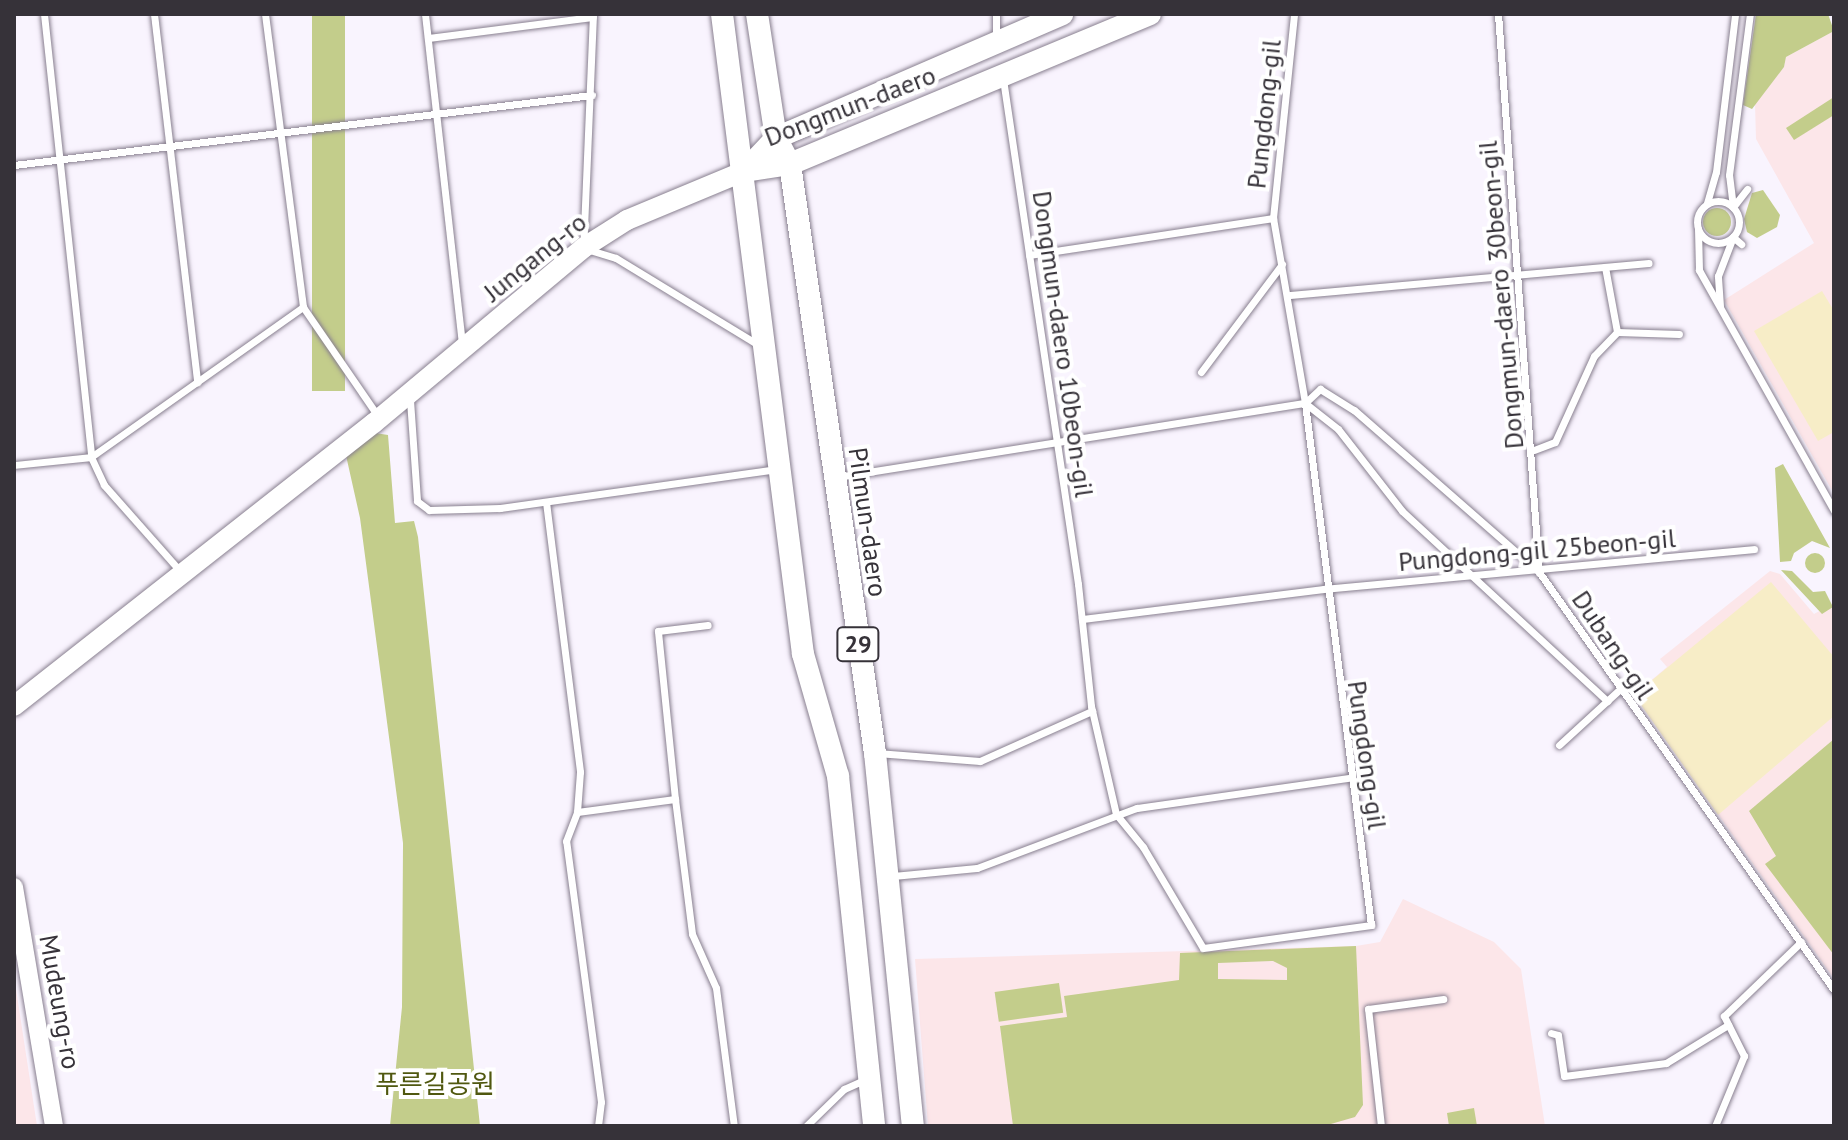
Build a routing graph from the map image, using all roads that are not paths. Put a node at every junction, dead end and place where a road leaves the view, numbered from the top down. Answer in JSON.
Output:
{"nodes":[{"id":1,"x":44,"y":14,"type":"edge"},
{"id":2,"x":154,"y":14,"type":"edge"},
{"id":3,"x":265,"y":14,"type":"edge"},
{"id":4,"x":425,"y":14,"type":"edge"},
{"id":5,"x":722,"y":14,"type":"edge"},
{"id":6,"x":757,"y":14,"type":"edge"},
{"id":7,"x":996,"y":14,"type":"edge"},
{"id":8,"x":1062,"y":14,"type":"edge"},
{"id":9,"x":1150,"y":14,"type":"edge"},
{"id":10,"x":1294,"y":14,"type":"edge"},
{"id":11,"x":1498,"y":14,"type":"edge"},
{"id":12,"x":1735,"y":14,"type":"edge"},
{"id":13,"x":1750,"y":14,"type":"edge"},
{"id":14,"x":593,"y":16,"type":"edge"},
{"id":15,"x":428,"y":38,"type":"junction"},
{"id":16,"x":997,"y":41,"type":"junction"},
{"id":17,"x":1002,"y":76,"type":"junction"},
{"id":18,"x":592,"y":95,"type":"junction"},
{"id":19,"x":436,"y":114,"type":"junction"},
{"id":20,"x":278,"y":133,"type":"junction"},
{"id":21,"x":776,"y":138,"type":"junction"},
{"id":22,"x":170,"y":146,"type":"junction"},
{"id":23,"x":60,"y":159,"type":"junction"},
{"id":24,"x":790,"y":164,"type":"junction"},
{"id":25,"x":14,"y":165,"type":"edge"},
{"id":26,"x":745,"y":171,"type":"junction"},
{"id":27,"x":1747,"y":189,"type":"dead end"},
{"id":28,"x":1707,"y":203,"type":"junction"},
{"id":29,"x":1733,"y":207,"type":"junction"},
{"id":30,"x":1273,"y":218,"type":"junction"},
{"id":31,"x":1698,"y":229,"type":"junction"},
{"id":32,"x":1733,"y":237,"type":"junction"},
{"id":33,"x":1741,"y":244,"type":"dead end"},
{"id":34,"x":583,"y":248,"type":"junction"},
{"id":35,"x":1029,"y":255,"type":"junction"},
{"id":36,"x":1649,"y":263,"type":"dead end"},
{"id":37,"x":1282,"y":264,"type":"junction"},
{"id":38,"x":1605,"y":267,"type":"junction"},
{"id":39,"x":1520,"y":274,"type":"junction"},
{"id":40,"x":1290,"y":295,"type":"junction"},
{"id":41,"x":303,"y":307,"type":"junction"},
{"id":42,"x":1721,"y":312,"type":"junction"},
{"id":43,"x":1617,"y":332,"type":"junction"},
{"id":44,"x":1679,"y":334,"type":"dead end"},
{"id":45,"x":462,"y":350,"type":"junction"},
{"id":46,"x":768,"y":357,"type":"junction"},
{"id":47,"x":1201,"y":372,"type":"dead end"},
{"id":48,"x":197,"y":382,"type":"junction"},
{"id":49,"x":409,"y":394,"type":"junction"},
{"id":50,"x":1305,"y":403,"type":"junction"},
{"id":51,"x":380,"y":418,"type":"junction"},
{"id":52,"x":1057,"y":441,"type":"junction"},
{"id":53,"x":1534,"y":450,"type":"junction"},
{"id":54,"x":91,"y":457,"type":"junction"},
{"id":55,"x":14,"y":465,"type":"edge"},
{"id":56,"x":782,"y":468,"type":"junction"},
{"id":57,"x":833,"y":477,"type":"junction"},
{"id":58,"x":546,"y":502,"type":"junction"},
{"id":59,"x":1834,"y":511,"type":"edge"},
{"id":60,"x":1754,"y":549,"type":"dead end"},
{"id":61,"x":1539,"y":572,"type":"junction"},
{"id":62,"x":182,"y":574,"type":"junction"},
{"id":63,"x":1472,"y":577,"type":"junction"},
{"id":64,"x":1324,"y":589,"type":"junction"},
{"id":65,"x":1082,"y":619,"type":"junction"},
{"id":66,"x":708,"y":625,"type":"dead end"},
{"id":67,"x":1618,"y":691,"type":"junction"},
{"id":68,"x":1607,"y":701,"type":"junction"},
{"id":69,"x":14,"y":706,"type":"edge"},
{"id":70,"x":1092,"y":711,"type":"junction"},
{"id":71,"x":1559,"y":745,"type":"dead end"},
{"id":72,"x":875,"y":753,"type":"junction"},
{"id":73,"x":1349,"y":778,"type":"junction"},
{"id":74,"x":675,"y":799,"type":"junction"},
{"id":75,"x":577,"y":812,"type":"junction"},
{"id":76,"x":1116,"y":814,"type":"junction"},
{"id":77,"x":889,"y":877,"type":"junction"},
{"id":78,"x":14,"y":887,"type":"edge"},
{"id":79,"x":1371,"y":925,"type":"joint"},
{"id":80,"x":1801,"y":942,"type":"junction"},
{"id":81,"x":1834,"y":990,"type":"edge"},
{"id":82,"x":1443,"y":999,"type":"dead end"},
{"id":83,"x":1728,"y":1025,"type":"junction"},
{"id":84,"x":1551,"y":1033,"type":"dead end"},
{"id":85,"x":870,"y":1078,"type":"junction"},
{"id":86,"x":54,"y":1126,"type":"edge"},
{"id":87,"x":598,"y":1126,"type":"edge"},
{"id":88,"x":734,"y":1126,"type":"edge"},
{"id":89,"x":806,"y":1126,"type":"edge"},
{"id":90,"x":874,"y":1126,"type":"edge"},
{"id":91,"x":913,"y":1126,"type":"edge"},
{"id":92,"x":1381,"y":1126,"type":"edge"},
{"id":93,"x":1715,"y":1126,"type":"edge"}],
"edges":[{"from":1,"to":23,"type":"lane"},
{"from":2,"to":22,"type":"lane"},
{"from":3,"to":20,"type":"lane"},
{"from":4,"to":15,"type":"lane"},
{"from":5,"to":26,"type":"main road"},
{"from":6,"to":21,"type":"main road"},
{"from":7,"to":16,"type":"lane"},
{"from":8,"to":16,"type":"main road","name":"Dongmun-daero"},
{"from":9,"to":17,"type":"main road","name":"Dongmun-daero"},
{"from":10,"to":30,"type":"lane","name":"Pungdong-gil"},
{"from":11,"to":39,"type":"lane","name":"Dongmun-daero 30beon-gil"},
{"from":12,"to":28,"type":"lane"},
{"from":13,"to":29,"type":"lane"},
{"from":14,"to":15,"type":"lane"},
{"from":14,"to":18,"type":"lane"},
{"from":15,"to":19,"type":"lane"},
{"from":16,"to":21,"type":"main road","name":"Dongmun-daero"},
{"from":17,"to":24,"type":"main road","name":"Dongmun-daero"},
{"from":17,"to":35,"type":"lane","name":"Dongmun-daero 10beon-gil"},
{"from":18,"to":19,"type":"lane"},
{"from":18,"to":34,"type":"lane"},
{"from":19,"to":20,"type":"lane"},
{"from":19,"to":45,"type":"lane"},
{"from":20,"to":22,"type":"lane"},
{"from":20,"to":41,"type":"lane"},
{"from":21,"to":24,"type":"main road"},
{"from":21,"to":26,"type":"main road","name":"Dongmun-daero"},
{"from":22,"to":23,"type":"lane"},
{"from":22,"to":48,"type":"lane"},
{"from":23,"to":25,"type":"lane"},
{"from":23,"to":54,"type":"lane"},
{"from":24,"to":26,"type":"main road","name":"Dongmun-daero"},
{"from":24,"to":57,"type":"main road","name":"Pilmun-daero","number":"29"},
{"from":26,"to":34,"type":"main road","name":"Jungang-ro"},
{"from":26,"to":46,"type":"main road","number":"29"},
{"from":27,"to":29,"type":"lane"},
{"from":28,"to":29,"type":"lane"},
{"from":28,"to":31,"type":"lane"},
{"from":29,"to":32,"type":"lane"},
{"from":30,"to":35,"type":"lane"},
{"from":30,"to":37,"type":"lane","name":"Pungdong-gil"},
{"from":31,"to":32,"type":"lane"},
{"from":31,"to":42,"type":"lane"},
{"from":32,"to":33,"type":"lane"},
{"from":32,"to":42,"type":"lane"},
{"from":34,"to":45,"type":"main road","name":"Jungang-ro"},
{"from":34,"to":46,"type":"lane"},
{"from":35,"to":52,"type":"lane","name":"Dongmun-daero 10beon-gil"},
{"from":36,"to":38,"type":"lane"},
{"from":37,"to":40,"type":"lane","name":"Pungdong-gil"},
{"from":37,"to":47,"type":"lane"},
{"from":38,"to":39,"type":"lane"},
{"from":38,"to":43,"type":"lane"},
{"from":39,"to":40,"type":"lane"},
{"from":39,"to":53,"type":"lane","name":"Dongmun-daero 30beon-gil"},
{"from":40,"to":50,"type":"lane","name":"Pungdong-gil"},
{"from":41,"to":48,"type":"lane"},
{"from":41,"to":51,"type":"lane"},
{"from":42,"to":59,"type":"lane"},
{"from":43,"to":44,"type":"lane"},
{"from":43,"to":53,"type":"lane"},
{"from":45,"to":49,"type":"main road","name":"Jungang-ro"},
{"from":46,"to":56,"type":"main road","number":"29"},
{"from":48,"to":54,"type":"lane"},
{"from":49,"to":51,"type":"main road","name":"Jungang-ro"},
{"from":49,"to":58,"type":"lane"},
{"from":50,"to":52,"type":"lane"},
{"from":50,"to":61,"type":"lane","name":"Dubang-gil"},
{"from":50,"to":63,"type":"lane"},
{"from":50,"to":64,"type":"lane","name":"Pungdong-gil"},
{"from":51,"to":62,"type":"main road","name":"Jungang-ro"},
{"from":52,"to":57,"type":"lane"},
{"from":52,"to":65,"type":"lane","name":"Dongmun-daero 10beon-gil"},
{"from":53,"to":61,"type":"lane","name":"Dongmun-daero 30beon-gil"},
{"from":54,"to":55,"type":"lane"},
{"from":54,"to":62,"type":"lane"},
{"from":56,"to":58,"type":"lane"},
{"from":56,"to":85,"type":"main road","number":"29"},
{"from":57,"to":72,"type":"main road","name":"Pilmun-daero","number":"29"},
{"from":58,"to":75,"type":"lane"},
{"from":60,"to":61,"type":"lane","name":"Pungdong-gil 25beon-gil"},
{"from":61,"to":63,"type":"lane","name":"Pungdong-gil 25beon-gil"},
{"from":61,"to":67,"type":"lane","name":"Dubang-gil"},
{"from":62,"to":69,"type":"main road","name":"Jungang-ro"},
{"from":63,"to":64,"type":"lane","name":"Pungdong-gil 25beon-gil"},
{"from":63,"to":68,"type":"lane"},
{"from":64,"to":65,"type":"lane"},
{"from":64,"to":73,"type":"lane","name":"Pungdong-gil"},
{"from":65,"to":70,"type":"lane","name":"Dongmun-daero 10beon-gil"},
{"from":66,"to":74,"type":"lane"},
{"from":67,"to":68,"type":"lane"},
{"from":67,"to":80,"type":"lane","name":"Dubang-gil"},
{"from":68,"to":71,"type":"lane"},
{"from":70,"to":72,"type":"lane"},
{"from":70,"to":76,"type":"lane","name":"Dongmun-daero 10beon-gil"},
{"from":72,"to":77,"type":"main road","name":"Pilmun-daero","number":"29"},
{"from":73,"to":76,"type":"lane"},
{"from":73,"to":79,"type":"lane","name":"Pungdong-gil"},
{"from":74,"to":75,"type":"lane"},
{"from":74,"to":88,"type":"lane"},
{"from":75,"to":87,"type":"lane"},
{"from":76,"to":77,"type":"lane"},
{"from":76,"to":79,"type":"lane","name":"Dongmun-daero 10beon-gil"},
{"from":77,"to":91,"type":"main road","name":"Pilmun-daero","number":"29"},
{"from":78,"to":86,"type":"street","name":"Mudeung-ro"},
{"from":80,"to":81,"type":"lane","name":"Dubang-gil"},
{"from":80,"to":83,"type":"lane"},
{"from":82,"to":92,"type":"lane"},
{"from":83,"to":84,"type":"lane"},
{"from":83,"to":93,"type":"lane"},
{"from":85,"to":89,"type":"lane"},
{"from":85,"to":90,"type":"main road","number":"29"}]}
